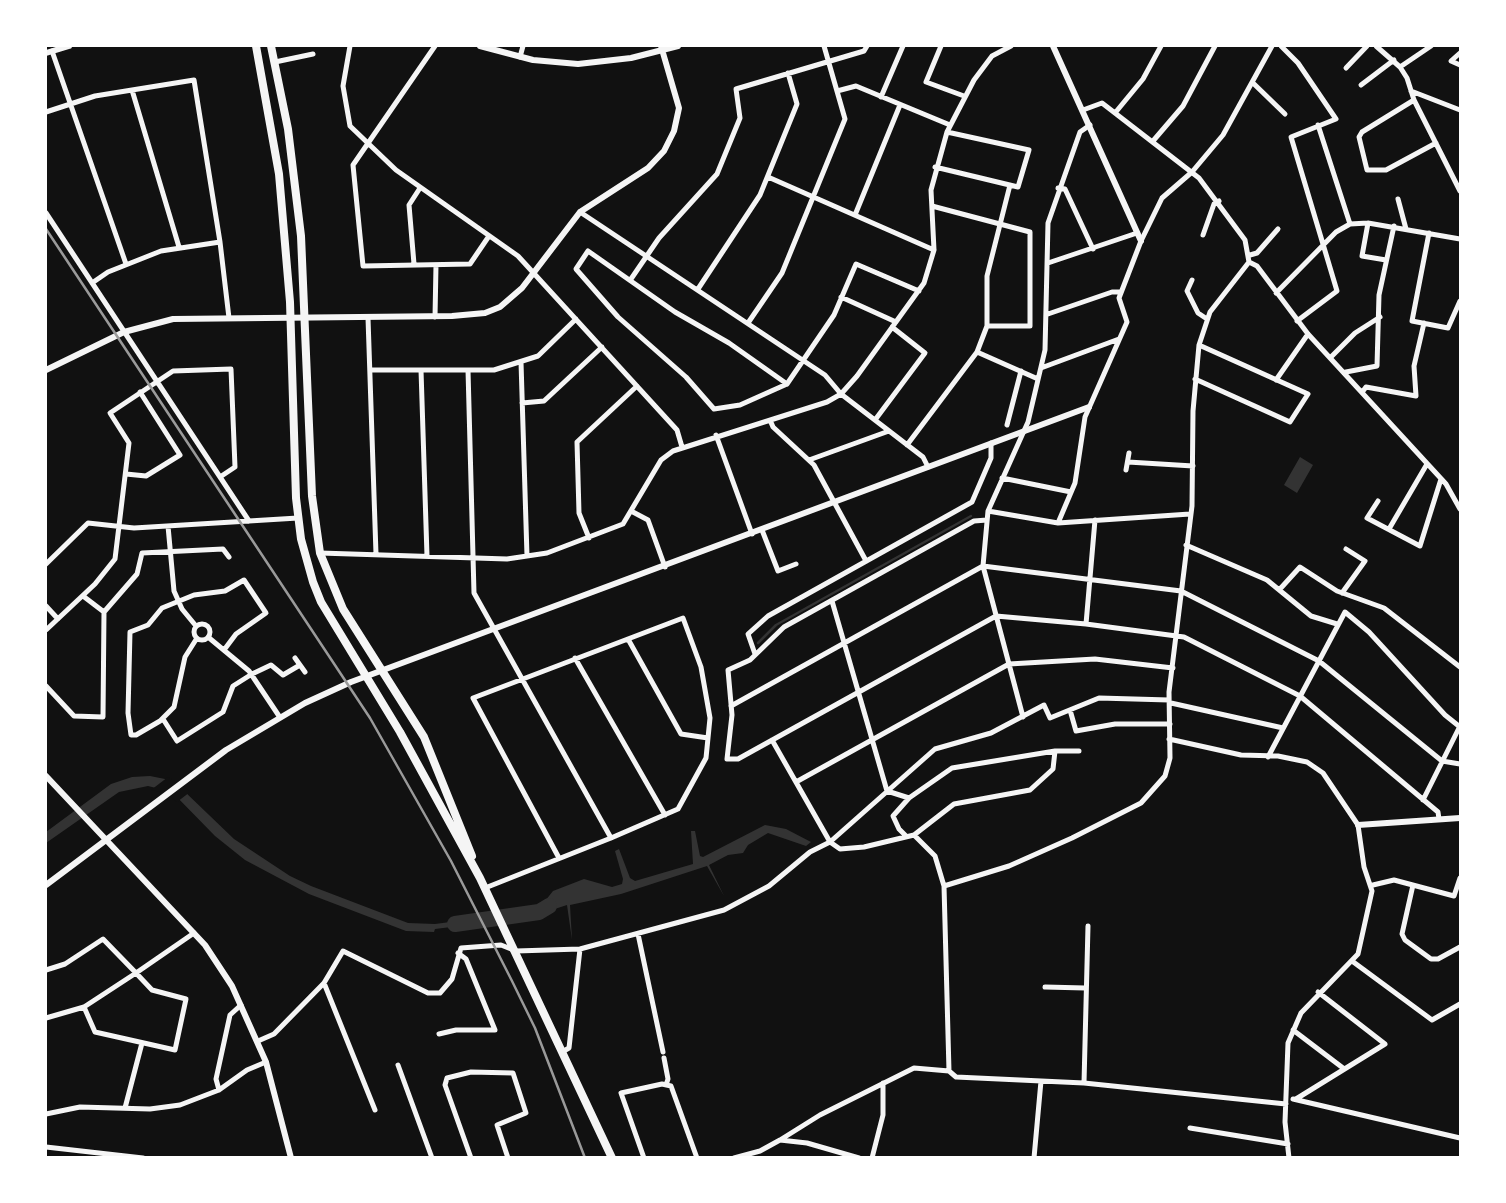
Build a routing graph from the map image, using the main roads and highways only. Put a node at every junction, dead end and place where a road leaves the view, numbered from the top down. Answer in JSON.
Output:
{"nodes":[{"id":1,"x":256,"y":46,"type":"edge"},
{"id":2,"x":271,"y":46,"type":"edge"},
{"id":3,"x":480,"y":878,"type":"junction"},
{"id":4,"x":612,"y":1157,"type":"edge"}],
"edges":[{"from":1,"to":3,"type":"main road"},
{"from":2,"to":3,"type":"main road"},
{"from":3,"to":4,"type":"main road"}]}
